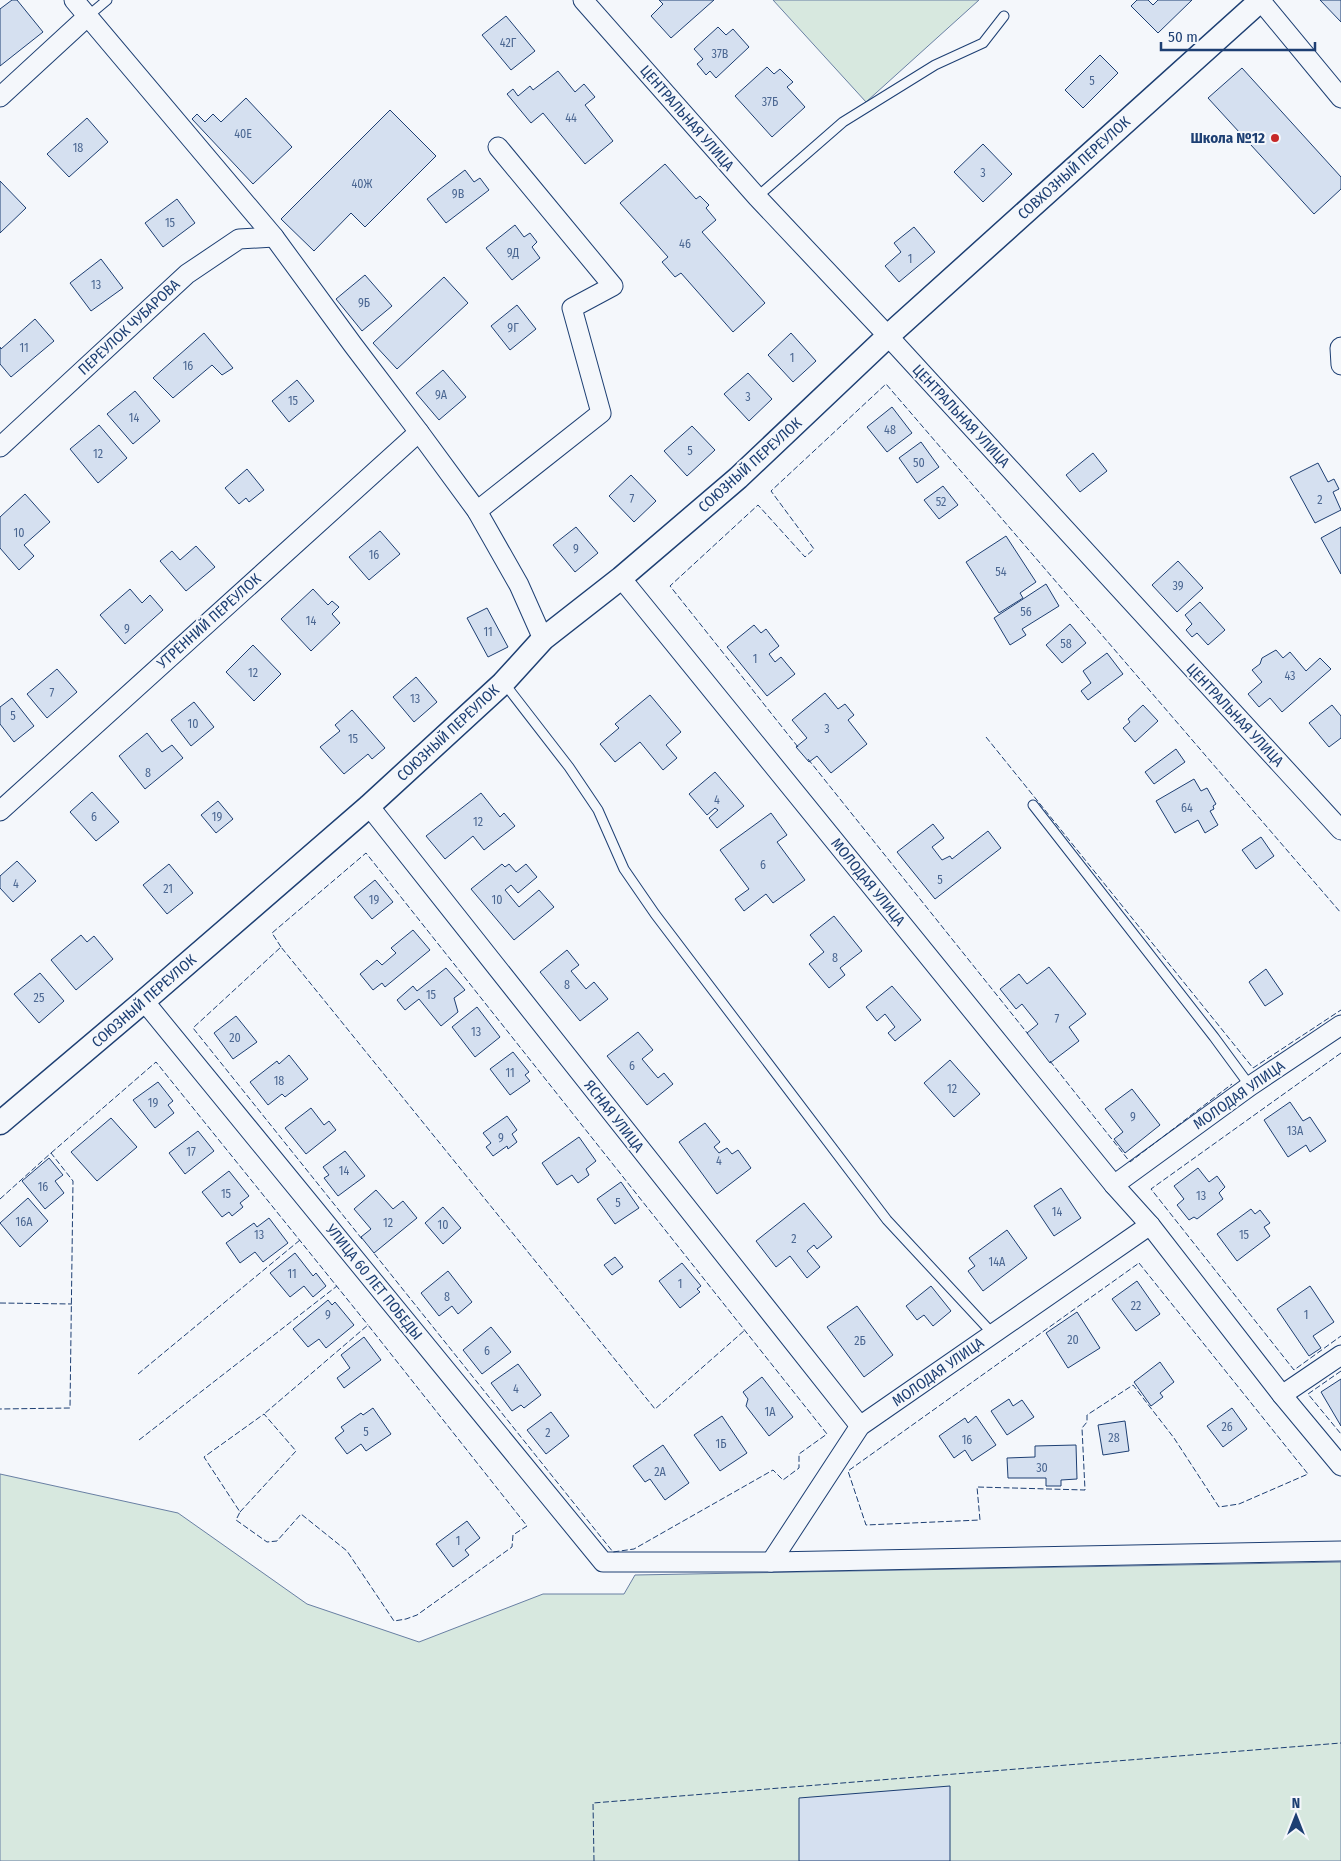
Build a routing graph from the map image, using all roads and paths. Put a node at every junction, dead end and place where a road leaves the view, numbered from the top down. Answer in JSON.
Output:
{"nodes":[{"id":1,"x":74,"y":0,"type":"edge"},
{"id":2,"x":107,"y":0,"type":"edge"},
{"id":3,"x":583,"y":0,"type":"edge"},
{"id":4,"x":1261,"y":0,"type":"edge"},
{"id":5,"x":88,"y":16,"type":"junction"},
{"id":6,"x":1004,"y":16,"type":"dead end"},
{"id":7,"x":0,"y":97,"type":"edge"},
{"id":8,"x":1341,"y":98,"type":"edge"},
{"id":9,"x":498,"y":147,"type":"dead end"},
{"id":10,"x":757,"y":197,"type":"junction"},
{"id":11,"x":274,"y":237,"type":"junction"},
{"id":12,"x":888,"y":336,"type":"junction"},
{"id":13,"x":419,"y":432,"type":"junction"},
{"id":14,"x":0,"y":447,"type":"edge"},
{"id":15,"x":477,"y":511,"type":"junction"},
{"id":16,"x":621,"y":578,"type":"junction"},
{"id":17,"x":543,"y":640,"type":"junction"},
{"id":18,"x":503,"y":683,"type":"junction"},
{"id":19,"x":1033,"y":805,"type":"dead end"},
{"id":20,"x":369,"y":806,"type":"junction"},
{"id":21,"x":0,"y":811,"type":"edge"},
{"id":22,"x":1341,"y":830,"type":"edge"},
{"id":23,"x":144,"y":1001,"type":"junction"},
{"id":24,"x":1341,"y":1024,"type":"edge"},
{"id":25,"x":1250,"y":1086,"type":"junction"},
{"id":26,"x":0,"y":1123,"type":"edge"},
{"id":27,"x":1114,"y":1185,"type":"junction"},
{"id":28,"x":1150,"y":1225,"type":"junction"},
{"id":29,"x":993,"y":1334,"type":"junction"},
{"id":30,"x":1341,"y":1355,"type":"edge"},
{"id":31,"x":1282,"y":1395,"type":"junction"},
{"id":32,"x":860,"y":1426,"type":"junction"},
{"id":33,"x":1341,"y":1466,"type":"edge"},
{"id":34,"x":1341,"y":1552,"type":"edge"},
{"id":35,"x":771,"y":1562,"type":"junction"}],
"edges":[{"from":1,"to":5,"type":"street"},
{"from":2,"to":5,"type":"lane"},
{"from":3,"to":10,"type":"street","name":"ЦЕНТРАЛЬНАЯ УЛИЦА"},
{"from":4,"to":8,"type":"street"},
{"from":4,"to":12,"type":"street","name":"СОВХОЗНЫЙ ПЕРЕУЛОК"},
{"from":5,"to":7,"type":"street"},
{"from":5,"to":11,"type":"street"},
{"from":6,"to":10,"type":"lane"},
{"from":9,"to":15,"type":"street"},
{"from":10,"to":12,"type":"street","name":"ЦЕНТРАЛЬНАЯ УЛИЦА"},
{"from":11,"to":13,"type":"street"},
{"from":11,"to":14,"type":"street","name":"ПЕРЕУЛОК ЧУБАРОВА"},
{"from":12,"to":16,"type":"street","name":"СОЮЗНЫЙ ПЕРЕУЛОК"},
{"from":12,"to":22,"type":"street","name":"ЦЕНТРАЛЬНАЯ УЛИЦА"},
{"from":13,"to":15,"type":"street"},
{"from":13,"to":21,"type":"street","name":"УТРЕННИЙ ПЕРЕУЛОК"},
{"from":15,"to":17,"type":"street"},
{"from":16,"to":17,"type":"street","name":"СОЮЗНЫЙ ПЕРЕУЛОК"},
{"from":16,"to":27,"type":"street","name":"МОЛОДАЯ УЛИЦА"},
{"from":17,"to":18,"type":"street","name":"СОЮЗНЫЙ ПЕРЕУЛОК"},
{"from":18,"to":20,"type":"street","name":"СОЮЗНЫЙ ПЕРЕУЛОК"},
{"from":18,"to":29,"type":"lane"},
{"from":19,"to":25,"type":"lane"},
{"from":20,"to":23,"type":"street","name":"СОЮЗНЫЙ ПЕРЕУЛОК"},
{"from":20,"to":32,"type":"street","name":"ЯСНАЯ УЛИЦА"},
{"from":23,"to":26,"type":"street","name":"СОЮЗНЫЙ ПЕРЕУЛОК"},
{"from":23,"to":35,"type":"street","name":"УЛИЦА 60 ЛЕТ ПОБЕДЫ"},
{"from":24,"to":25,"type":"street","name":"МОЛОДАЯ УЛИЦА"},
{"from":25,"to":27,"type":"street","name":"МОЛОДАЯ УЛИЦА"},
{"from":27,"to":28,"type":"street","name":"МОЛОДАЯ УЛИЦА"},
{"from":28,"to":29,"type":"street","name":"МОЛОДАЯ УЛИЦА"},
{"from":28,"to":31,"type":"street","name":"МОЛОДАЯ УЛИЦА"},
{"from":29,"to":32,"type":"street","name":"МОЛОДАЯ УЛИЦА"},
{"from":30,"to":31,"type":"street"},
{"from":31,"to":33,"type":"street","name":"МОЛОДАЯ УЛИЦА"},
{"from":32,"to":35,"type":"street","name":"МОЛОДАЯ УЛИЦА"},
{"from":34,"to":35,"type":"street"}]}
